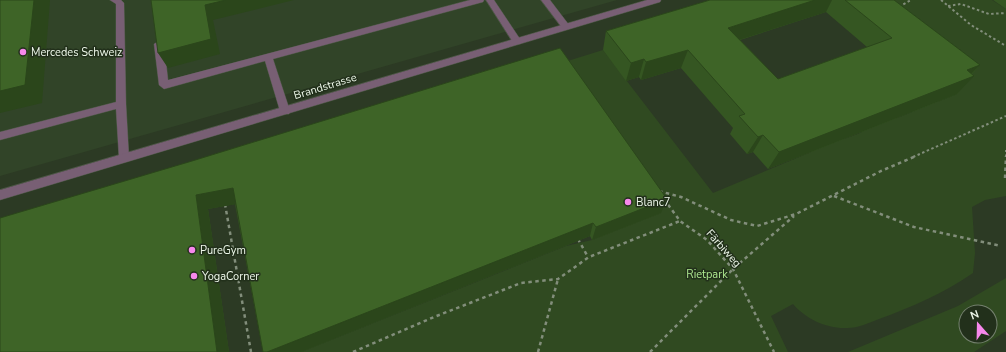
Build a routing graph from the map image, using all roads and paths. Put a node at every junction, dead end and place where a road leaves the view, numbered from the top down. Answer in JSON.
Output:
{"nodes":[{"id":1,"x":114,"y":0,"type":"edge"},
{"id":2,"x":480,"y":0,"type":"edge"},
{"id":3,"x":490,"y":0,"type":"edge"},
{"id":4,"x":545,"y":0,"type":"edge"},
{"id":5,"x":657,"y":0,"type":"edge"},
{"id":6,"x":911,"y":0,"type":"edge"},
{"id":7,"x":941,"y":0,"type":"edge"},
{"id":8,"x":895,"y":4,"type":"edge"},
{"id":9,"x":948,"y":6,"type":"junction"},
{"id":10,"x":897,"y":8,"type":"junction"},
{"id":11,"x":900,"y":13,"type":"edge"},
{"id":12,"x":1006,"y":13,"type":"edge"},
{"id":13,"x":566,"y":27,"type":"junction"},
{"id":14,"x":158,"y":31,"type":"edge"},
{"id":15,"x":517,"y":42,"type":"junction"},
{"id":16,"x":1006,"y":46,"type":"edge"},
{"id":17,"x":268,"y":57,"type":"junction"},
{"id":18,"x":121,"y":104,"type":"junction"},
{"id":19,"x":285,"y":111,"type":"junction"},
{"id":20,"x":1006,"y":116,"type":"edge"},
{"id":21,"x":0,"y":136,"type":"edge"},
{"id":22,"x":1006,"y":150,"type":"edge"},
{"id":23,"x":124,"y":158,"type":"junction"},
{"id":24,"x":1005,"y":178,"type":"dead end"},
{"id":25,"x":0,"y":195,"type":"edge"},
{"id":26,"x":833,"y":195,"type":"junction"},
{"id":27,"x":224,"y":199,"type":"edge"},
{"id":28,"x":796,"y":214,"type":"junction"},
{"id":29,"x":680,"y":220,"type":"junction"},
{"id":30,"x":576,"y":237,"type":"edge"},
{"id":31,"x":1001,"y":246,"type":"dead end"},
{"id":32,"x":588,"y":257,"type":"junction"},
{"id":33,"x":733,"y":269,"type":"junction"},
{"id":34,"x":558,"y":279,"type":"junction"},
{"id":35,"x":251,"y":352,"type":"edge"},
{"id":36,"x":353,"y":352,"type":"edge"},
{"id":37,"x":538,"y":352,"type":"edge"},
{"id":38,"x":650,"y":352,"type":"edge"},
{"id":39,"x":774,"y":352,"type":"edge"}],
"edges":[{"from":1,"to":18,"type":"street"},
{"from":2,"to":17,"type":"street"},
{"from":3,"to":15,"type":"street"},
{"from":4,"to":13,"type":"street"},
{"from":5,"to":13,"type":"street","name":"Brandstrasse"},
{"from":6,"to":10,"type":"path"},
{"from":7,"to":9,"type":"path"},
{"from":8,"to":10,"type":"path"},
{"from":9,"to":12,"type":"path"},
{"from":9,"to":16,"type":"path"},
{"from":10,"to":11,"type":"path"},
{"from":13,"to":15,"type":"street","name":"Brandstrasse"},
{"from":14,"to":17,"type":"street"},
{"from":15,"to":19,"type":"street","name":"Brandstrasse"},
{"from":17,"to":19,"type":"street"},
{"from":18,"to":21,"type":"street"},
{"from":18,"to":23,"type":"street"},
{"from":19,"to":23,"type":"street","name":"Brandstrasse"},
{"from":20,"to":26,"type":"path"},
{"from":22,"to":24,"type":"path"},
{"from":23,"to":25,"type":"street","name":"Brandstrasse"},
{"from":26,"to":28,"type":"path"},
{"from":26,"to":31,"type":"path"},
{"from":27,"to":35,"type":"path"},
{"from":28,"to":29,"type":"path","name":"Färbiweg"},
{"from":28,"to":33,"type":"path"},
{"from":29,"to":32,"type":"path"},
{"from":29,"to":33,"type":"path","name":"Färbiweg"},
{"from":30,"to":32,"type":"path"},
{"from":32,"to":34,"type":"path"},
{"from":33,"to":38,"type":"path"},
{"from":33,"to":39,"type":"path","name":"Färbiweg"},
{"from":34,"to":36,"type":"path"},
{"from":34,"to":37,"type":"path"}]}
